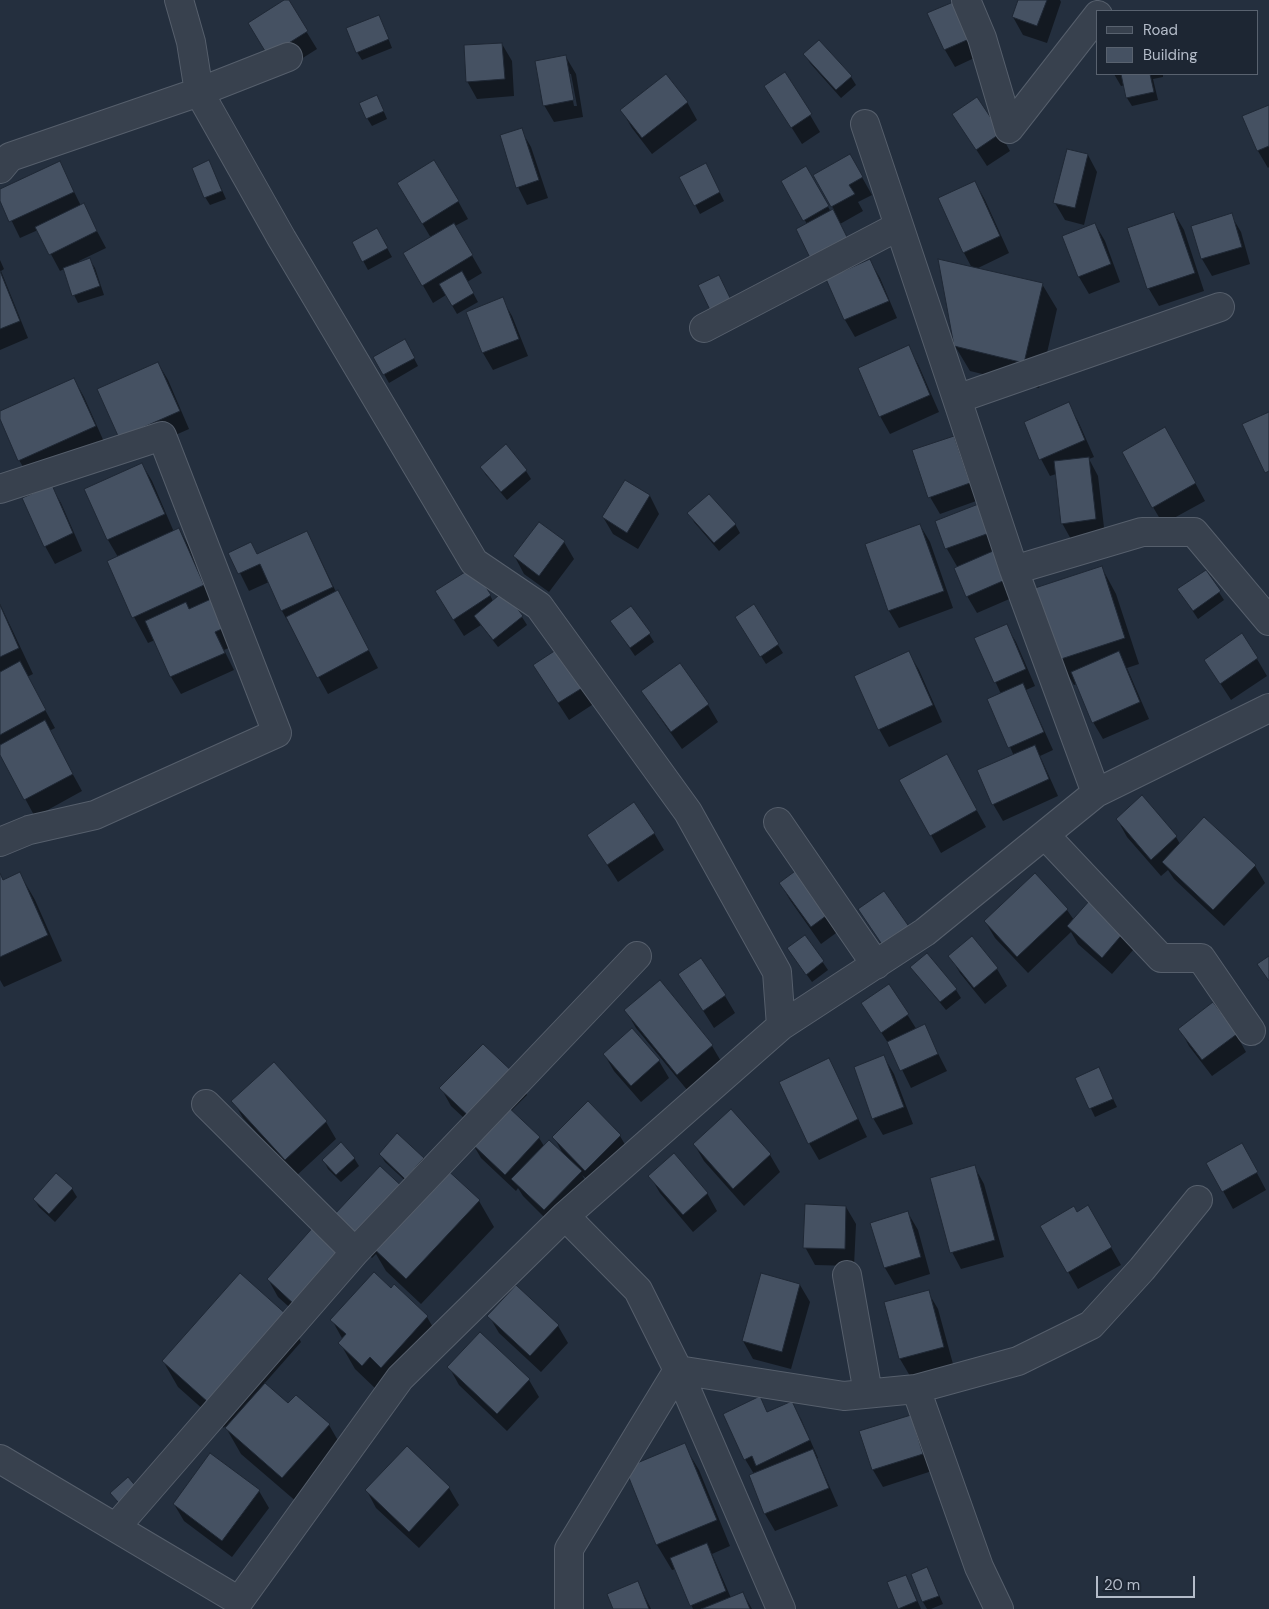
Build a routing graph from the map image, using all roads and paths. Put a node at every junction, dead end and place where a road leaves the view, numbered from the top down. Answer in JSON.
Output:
{"nodes":[{"id":1,"x":179,"y":0,"type":"edge"},
{"id":2,"x":966,"y":0,"type":"edge"},
{"id":3,"x":1096,"y":18,"type":"edge"},
{"id":4,"x":288,"y":57,"type":"dead end"},
{"id":5,"x":199,"y":92,"type":"junction"},
{"id":6,"x":865,"y":124,"type":"dead end"},
{"id":7,"x":0,"y":169,"type":"edge"},
{"id":8,"x":899,"y":226,"type":"junction"},
{"id":9,"x":1220,"y":307,"type":"dead end"},
{"id":10,"x":704,"y":328,"type":"dead end"},
{"id":11,"x":957,"y":399,"type":"junction"},
{"id":12,"x":0,"y":489,"type":"edge"},
{"id":13,"x":1014,"y":570,"type":"junction"},
{"id":14,"x":1269,"y":621,"type":"edge"},
{"id":15,"x":1269,"y":708,"type":"edge"},
{"id":16,"x":1096,"y":793,"type":"junction"},
{"id":17,"x":778,"y":822,"type":"dead end"},
{"id":18,"x":1045,"y":836,"type":"junction"},
{"id":19,"x":0,"y":842,"type":"edge"},
{"id":20,"x":637,"y":956,"type":"dead end"},
{"id":21,"x":876,"y":965,"type":"junction"},
{"id":22,"x":781,"y":1026,"type":"junction"},
{"id":23,"x":1251,"y":1031,"type":"dead end"},
{"id":24,"x":206,"y":1104,"type":"dead end"},
{"id":25,"x":1198,"y":1200,"type":"dead end"},
{"id":26,"x":565,"y":1216,"type":"junction"},
{"id":27,"x":355,"y":1252,"type":"junction"},
{"id":28,"x":847,"y":1275,"type":"dead end"},
{"id":29,"x":678,"y":1370,"type":"junction"},
{"id":30,"x":916,"y":1389,"type":"junction"},
{"id":31,"x":868,"y":1393,"type":"junction"},
{"id":32,"x":0,"y":1458,"type":"edge"},
{"id":33,"x":116,"y":1528,"type":"junction"},
{"id":34,"x":569,"y":1609,"type":"edge"},
{"id":35,"x":781,"y":1609,"type":"edge"},
{"id":36,"x":999,"y":1609,"type":"edge"}],
"edges":[{"from":1,"to":5,"type":"street"},
{"from":2,"to":3,"type":"street"},
{"from":4,"to":5,"type":"street"},
{"from":5,"to":7,"type":"street"},
{"from":5,"to":22,"type":"street"},
{"from":6,"to":8,"type":"street"},
{"from":8,"to":10,"type":"street"},
{"from":8,"to":11,"type":"street"},
{"from":9,"to":11,"type":"street"},
{"from":11,"to":13,"type":"street"},
{"from":12,"to":19,"type":"street"},
{"from":13,"to":14,"type":"street"},
{"from":13,"to":16,"type":"street"},
{"from":15,"to":16,"type":"street"},
{"from":16,"to":18,"type":"street"},
{"from":17,"to":21,"type":"street"},
{"from":18,"to":21,"type":"street"},
{"from":18,"to":23,"type":"street"},
{"from":20,"to":27,"type":"street"},
{"from":21,"to":22,"type":"street"},
{"from":22,"to":26,"type":"street"},
{"from":24,"to":27,"type":"street"},
{"from":25,"to":30,"type":"street"},
{"from":26,"to":29,"type":"street"},
{"from":26,"to":33,"type":"street"},
{"from":27,"to":33,"type":"street"},
{"from":28,"to":31,"type":"street"},
{"from":29,"to":31,"type":"street"},
{"from":29,"to":34,"type":"street"},
{"from":29,"to":35,"type":"street"},
{"from":30,"to":31,"type":"street"},
{"from":30,"to":36,"type":"street"},
{"from":32,"to":33,"type":"street"}]}
